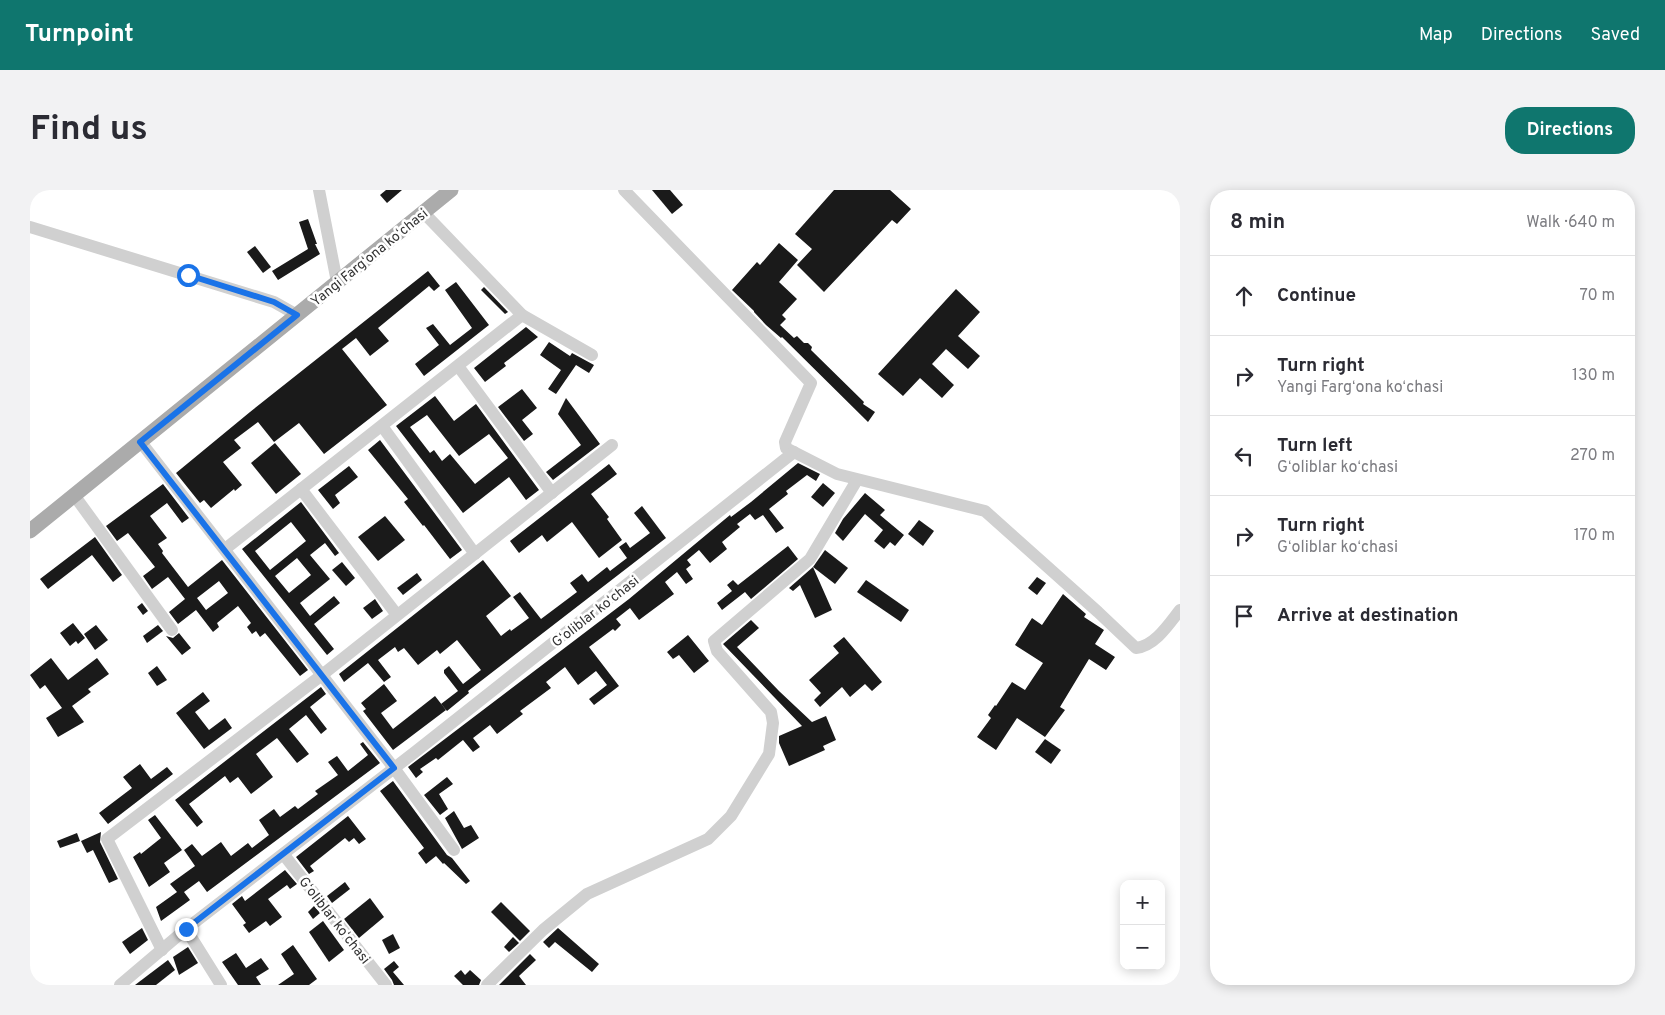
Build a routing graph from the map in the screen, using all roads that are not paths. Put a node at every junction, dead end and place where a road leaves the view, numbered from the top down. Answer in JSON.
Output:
{"nodes":[{"id":1,"x":319,"y":190,"type":"edge"},
{"id":2,"x":451,"y":190,"type":"edge"},
{"id":3,"x":624,"y":190,"type":"edge"},
{"id":4,"x":423,"y":212,"type":"junction"},
{"id":5,"x":30,"y":227,"type":"edge"},
{"id":6,"x":337,"y":282,"type":"junction"},
{"id":7,"x":297,"y":315,"type":"junction"},
{"id":8,"x":522,"y":316,"type":"junction"},
{"id":9,"x":592,"y":355,"type":"dead end"},
{"id":10,"x":458,"y":366,"type":"junction"},
{"id":11,"x":382,"y":426,"type":"junction"},
{"id":12,"x":140,"y":442,"type":"junction"},
{"id":13,"x":612,"y":445,"type":"dead end"},
{"id":14,"x":794,"y":452,"type":"junction"},
{"id":15,"x":857,"y":480,"type":"junction"},
{"id":16,"x":301,"y":489,"type":"junction"},
{"id":17,"x":552,"y":493,"type":"junction"},
{"id":18,"x":74,"y":495,"type":"junction"},
{"id":19,"x":30,"y":531,"type":"edge"},
{"id":20,"x":225,"y":549,"type":"junction"},
{"id":21,"x":475,"y":554,"type":"junction"},
{"id":22,"x":1180,"y":610,"type":"edge"},
{"id":23,"x":397,"y":616,"type":"junction"},
{"id":24,"x":172,"y":630,"type":"dead end"},
{"id":25,"x":322,"y":675,"type":"junction"},
{"id":26,"x":394,"y":768,"type":"junction"},
{"id":27,"x":454,"y":850,"type":"dead end"},
{"id":28,"x":284,"y":854,"type":"junction"},
{"id":29,"x":186,"y":929,"type":"junction"},
{"id":30,"x":162,"y":950,"type":"junction"},
{"id":31,"x":120,"y":985,"type":"edge"},
{"id":32,"x":221,"y":985,"type":"edge"},
{"id":33,"x":386,"y":985,"type":"edge"},
{"id":34,"x":488,"y":985,"type":"edge"}],
"edges":[{"from":1,"to":6,"type":"street"},
{"from":2,"to":4,"type":"main road","name":"Yangi Fargʻona koʻchasi"},
{"from":3,"to":14,"type":"street"},
{"from":4,"to":6,"type":"main road","name":"Yangi Fargʻona koʻchasi"},
{"from":4,"to":8,"type":"street"},
{"from":5,"to":7,"type":"street"},
{"from":6,"to":7,"type":"main road","name":"Yangi Fargʻona koʻchasi"},
{"from":7,"to":12,"type":"main road","name":"Yangi Fargʻona koʻchasi"},
{"from":8,"to":9,"type":"street"},
{"from":8,"to":10,"type":"street"},
{"from":10,"to":11,"type":"street"},
{"from":10,"to":17,"type":"street"},
{"from":11,"to":16,"type":"street"},
{"from":11,"to":21,"type":"street"},
{"from":12,"to":18,"type":"main road","name":"Yangi Fargʻona koʻchasi"},
{"from":12,"to":20,"type":"street"},
{"from":13,"to":17,"type":"street"},
{"from":14,"to":15,"type":"street"},
{"from":14,"to":26,"type":"street","name":"Gʻoliblar koʻchasi"},
{"from":15,"to":22,"type":"street"},
{"from":15,"to":34,"type":"street"},
{"from":16,"to":20,"type":"street"},
{"from":16,"to":23,"type":"street"},
{"from":17,"to":21,"type":"street"},
{"from":18,"to":19,"type":"main road","name":"Yangi Fargʻona koʻchasi"},
{"from":18,"to":24,"type":"street"},
{"from":20,"to":25,"type":"street"},
{"from":21,"to":23,"type":"street"},
{"from":23,"to":25,"type":"street"},
{"from":25,"to":26,"type":"street"},
{"from":25,"to":30,"type":"street"},
{"from":26,"to":27,"type":"street"},
{"from":26,"to":28,"type":"street","name":"Gʻoliblar koʻchasi"},
{"from":28,"to":29,"type":"street","name":"Gʻoliblar koʻchasi"},
{"from":28,"to":33,"type":"street","name":"Gʻoliblar koʻchasi"},
{"from":29,"to":30,"type":"street","name":"Gʻoliblar koʻchasi"},
{"from":29,"to":32,"type":"street"},
{"from":30,"to":31,"type":"street","name":"Gʻoliblar koʻchasi"}]}
